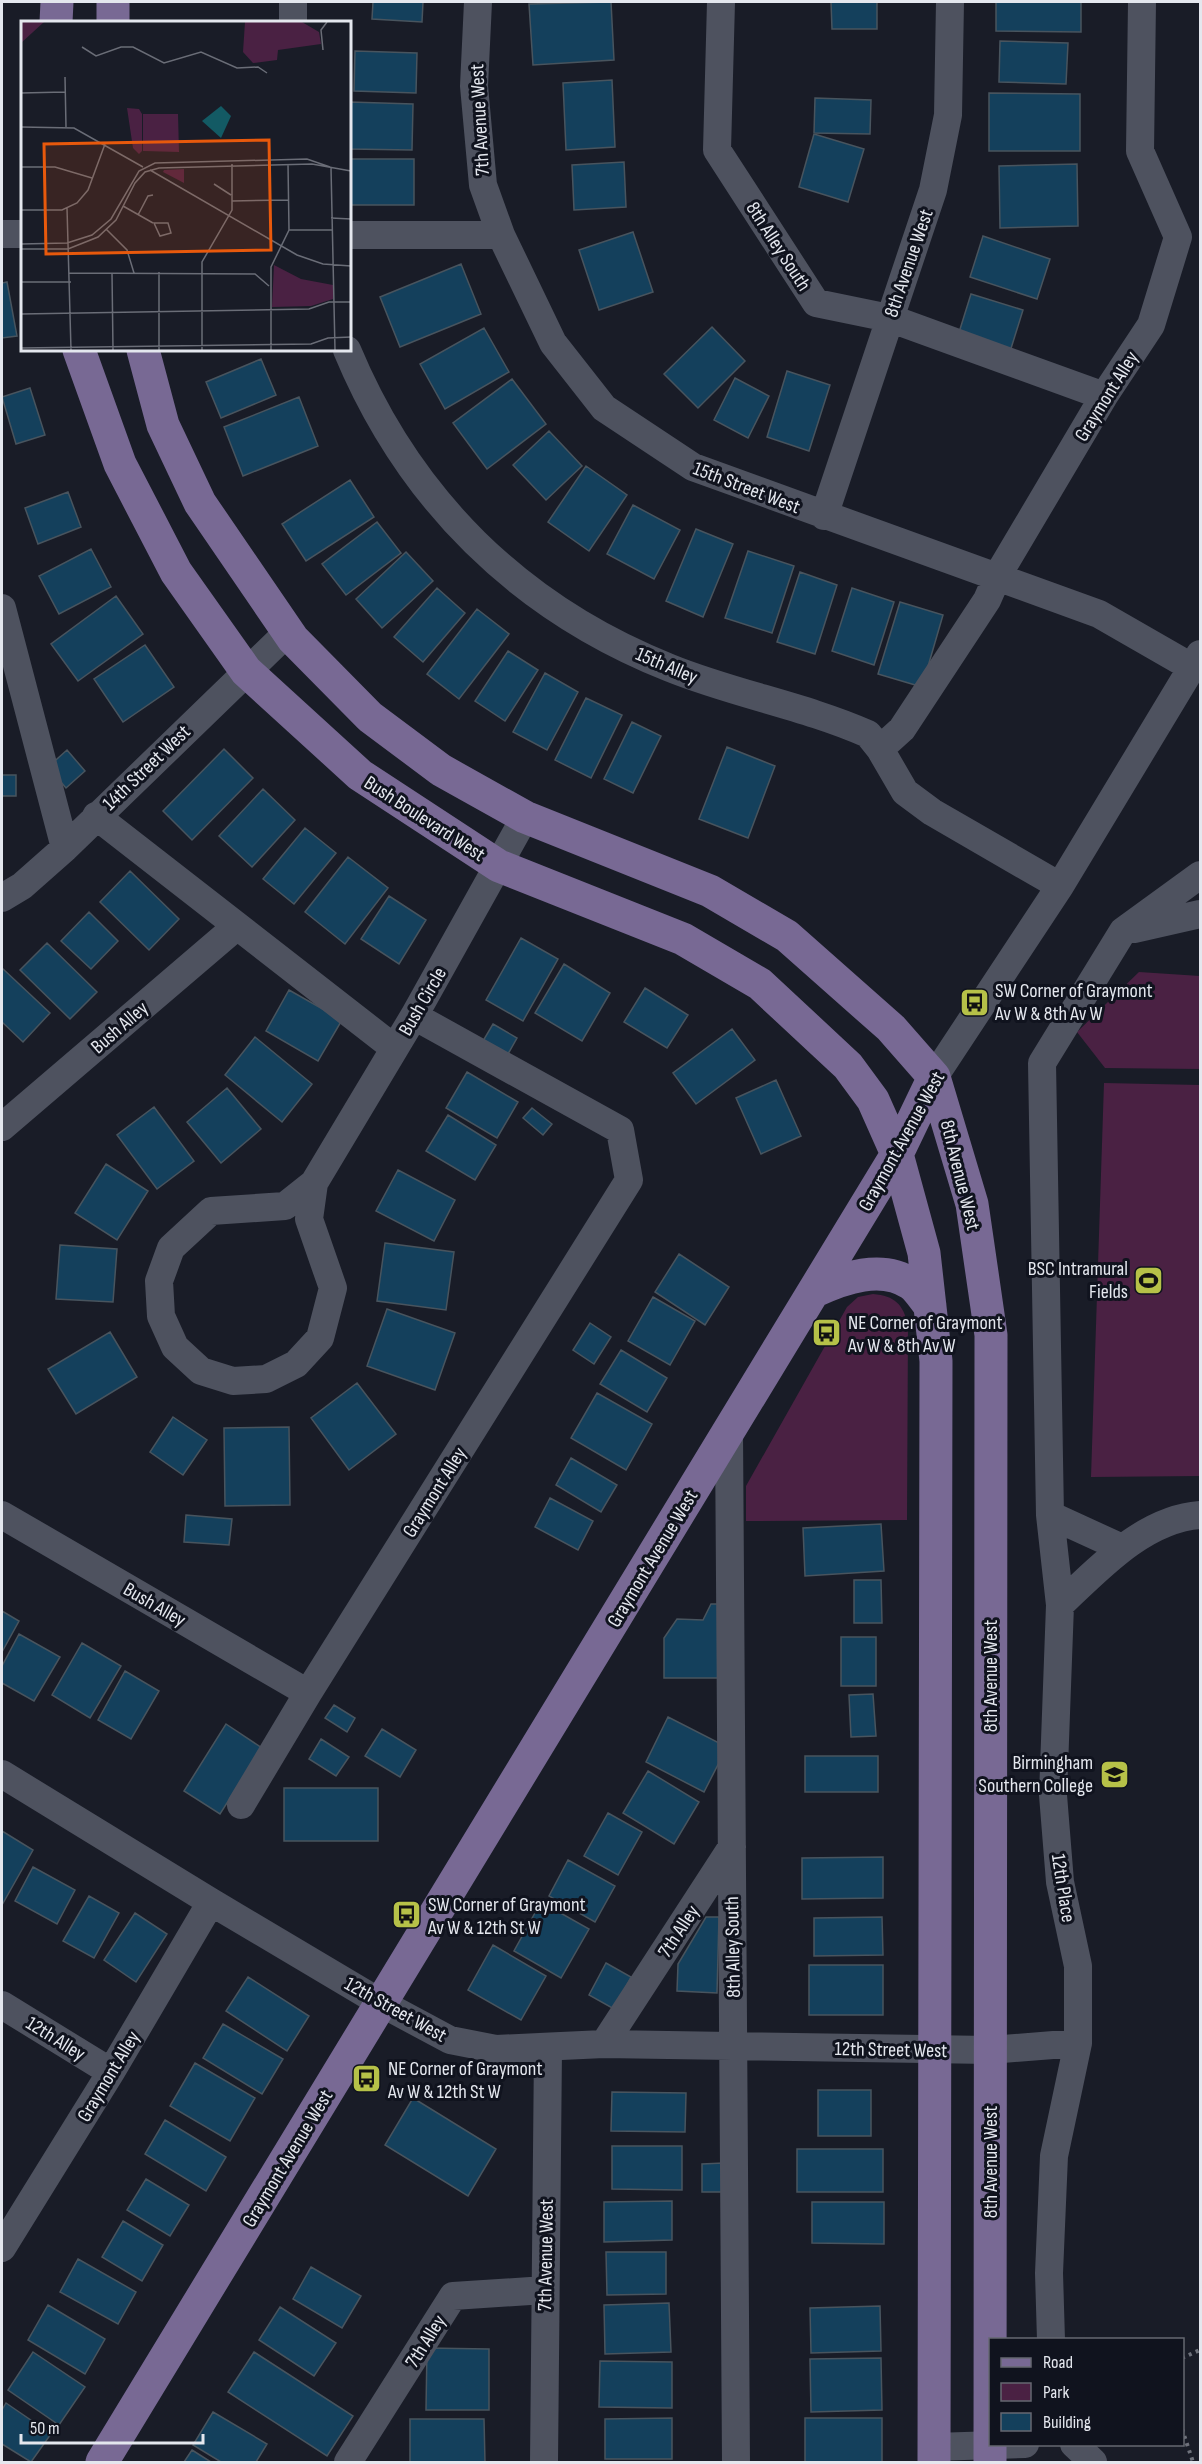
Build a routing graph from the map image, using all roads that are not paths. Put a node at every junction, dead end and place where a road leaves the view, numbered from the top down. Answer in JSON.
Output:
{"nodes":[{"id":1,"x":57,"y":2,"type":"edge"},
{"id":2,"x":113,"y":2,"type":"edge"},
{"id":3,"x":293,"y":2,"type":"edge"},
{"id":4,"x":478,"y":2,"type":"edge"},
{"id":5,"x":721,"y":2,"type":"edge"},
{"id":6,"x":950,"y":2,"type":"edge"},
{"id":7,"x":1142,"y":2,"type":"edge"},
{"id":8,"x":56,"y":21,"type":"edge"},
{"id":9,"x":113,"y":21,"type":"edge"},
{"id":10,"x":293,"y":21,"type":"edge"},
{"id":11,"x":2,"y":234,"type":"edge"},
{"id":12,"x":21,"y":234,"type":"edge"},
{"id":13,"x":351,"y":235,"type":"edge"},
{"id":14,"x":501,"y":235,"type":"junction"},
{"id":15,"x":890,"y":318,"type":"junction"},
{"id":16,"x":79,"y":351,"type":"edge"},
{"id":17,"x":143,"y":351,"type":"edge"},
{"id":18,"x":347,"y":351,"type":"edge"},
{"id":19,"x":1104,"y":396,"type":"junction"},
{"id":20,"x":824,"y":516,"type":"junction"},
{"id":21,"x":998,"y":575,"type":"junction"},
{"id":22,"x":2,"y":608,"type":"edge"},
{"id":23,"x":288,"y":632,"type":"junction"},
{"id":24,"x":1197,"y":661,"type":"edge"},
{"id":25,"x":246,"y":671,"type":"junction"},
{"id":26,"x":880,"y":748,"type":"junction"},
{"id":27,"x":96,"y":816,"type":"junction"},
{"id":28,"x":525,"y":817,"type":"junction"},
{"id":29,"x":65,"y":848,"type":"junction"},
{"id":30,"x":499,"y":866,"type":"junction"},
{"id":31,"x":1200,"y":875,"type":"edge"},
{"id":32,"x":1060,"y":886,"type":"junction"},
{"id":33,"x":2,"y":898,"type":"edge"},
{"id":34,"x":1200,"y":914,"type":"edge"},
{"id":35,"x":237,"y":926,"type":"junction"},
{"id":36,"x":1124,"y":931,"type":"junction"},
{"id":37,"x":414,"y":1016,"type":"junction"},
{"id":38,"x":394,"y":1048,"type":"junction"},
{"id":39,"x":934,"y":1077,"type":"junction"},
{"id":40,"x":2,"y":1128,"type":"edge"},
{"id":41,"x":897,"y":1154,"type":"junction"},
{"id":42,"x":314,"y":1183,"type":"junction"},
{"id":43,"x":815,"y":1291,"type":"junction"},
{"id":44,"x":930,"y":1306,"type":"junction"},
{"id":45,"x":729,"y":1432,"type":"junction"},
{"id":46,"x":2,"y":1515,"type":"edge"},
{"id":47,"x":1050,"y":1515,"type":"junction"},
{"id":48,"x":1200,"y":1515,"type":"edge"},
{"id":49,"x":1122,"y":1548,"type":"junction"},
{"id":50,"x":1060,"y":1605,"type":"junction"},
{"id":51,"x":308,"y":1693,"type":"junction"},
{"id":52,"x":2,"y":1774,"type":"edge"},
{"id":53,"x":241,"y":1805,"type":"dead end"},
{"id":54,"x":732,"y":1847,"type":"junction"},
{"id":55,"x":211,"y":1902,"type":"junction"},
{"id":56,"x":381,"y":2003,"type":"junction"},
{"id":57,"x":2,"y":2005,"type":"edge"},
{"id":58,"x":1078,"y":2043,"type":"junction"},
{"id":59,"x":604,"y":2044,"type":"junction"},
{"id":60,"x":733,"y":2046,"type":"junction"},
{"id":61,"x":548,"y":2048,"type":"junction"},
{"id":62,"x":936,"y":2049,"type":"junction"},
{"id":63,"x":990,"y":2050,"type":"junction"},
{"id":64,"x":111,"y":2072,"type":"junction"},
{"id":65,"x":2,"y":2248,"type":"edge"},
{"id":66,"x":544,"y":2290,"type":"junction"},
{"id":67,"x":990,"y":2338,"type":"edge"},
{"id":68,"x":1051,"y":2338,"type":"edge"},
{"id":69,"x":1022,"y":2446,"type":"edge"},
{"id":70,"x":1075,"y":2446,"type":"edge"},
{"id":71,"x":990,"y":2454,"type":"edge"},
{"id":72,"x":934,"y":2455,"type":"edge"},
{"id":73,"x":102,"y":2463,"type":"edge"},
{"id":74,"x":348,"y":2463,"type":"edge"},
{"id":75,"x":544,"y":2463,"type":"edge"},
{"id":76,"x":736,"y":2463,"type":"edge"},
{"id":77,"x":1093,"y":2463,"type":"edge"}],
"edges":[{"from":1,"to":8,"type":"main road"},
{"from":2,"to":9,"type":"main road"},
{"from":3,"to":10,"type":"street"},
{"from":4,"to":14,"type":"street","name":"7th Avenue West"},
{"from":5,"to":15,"type":"street","name":"8th Alley South"},
{"from":6,"to":15,"type":"street","name":"8th Avenue West"},
{"from":7,"to":19,"type":"street","name":"Graymont Alley"},
{"from":11,"to":12,"type":"street"},
{"from":13,"to":14,"type":"street"},
{"from":14,"to":20,"type":"street","name":"15th Street West"},
{"from":15,"to":19,"type":"street","name":"8th Alley South"},
{"from":15,"to":20,"type":"street","name":"8th Avenue West"},
{"from":16,"to":25,"type":"main road","name":"Bush Boulevard West"},
{"from":17,"to":23,"type":"main road"},
{"from":18,"to":26,"type":"street","name":"15th Alley"},
{"from":19,"to":21,"type":"street","name":"Graymont Alley"},
{"from":20,"to":21,"type":"street","name":"15th Street West"},
{"from":21,"to":24,"type":"street","name":"15th Street West"},
{"from":21,"to":26,"type":"street","name":"Graymont Alley"},
{"from":22,"to":29,"type":"street"},
{"from":23,"to":25,"type":"street","name":"14th Street West"},
{"from":23,"to":28,"type":"main road"},
{"from":24,"to":32,"type":"street","name":"Graymont Avenue West"},
{"from":25,"to":27,"type":"street","name":"14th Street West"},
{"from":25,"to":30,"type":"main road","name":"Bush Boulevard West"},
{"from":26,"to":32,"type":"street","name":"15th Alley"},
{"from":27,"to":29,"type":"street","name":"14th Street West"},
{"from":27,"to":35,"type":"street"},
{"from":28,"to":30,"type":"street","name":"Bush Circle"},
{"from":28,"to":39,"type":"main road"},
{"from":29,"to":33,"type":"street","name":"14th Street West"},
{"from":30,"to":37,"type":"street","name":"Bush Circle"},
{"from":30,"to":41,"type":"main road","name":"Bush Boulevard West"},
{"from":31,"to":36,"type":"street"},
{"from":32,"to":39,"type":"street","name":"Graymont Avenue West"},
{"from":34,"to":36,"type":"street"},
{"from":35,"to":38,"type":"street"},
{"from":35,"to":40,"type":"street","name":"Bush Alley"},
{"from":36,"to":47,"type":"street","name":"12th Place"},
{"from":37,"to":38,"type":"street","name":"Bush Circle"},
{"from":37,"to":51,"type":"street","name":"Graymont Alley"},
{"from":38,"to":42,"type":"street","name":"Bush Circle"},
{"from":39,"to":41,"type":"main road","name":"Graymont Avenue West"},
{"from":39,"to":63,"type":"main road","name":"8th Avenue West"},
{"from":41,"to":43,"type":"main road","name":"Graymont Avenue West"},
{"from":41,"to":44,"type":"main road"},
{"from":42,"to":42,"type":"street","name":"Bush Circle"},
{"from":43,"to":44,"type":"main road"},
{"from":43,"to":45,"type":"main road","name":"Graymont Avenue West"},
{"from":44,"to":62,"type":"main road"},
{"from":45,"to":54,"type":"street","name":"8th Alley South"},
{"from":45,"to":56,"type":"main road","name":"Graymont Avenue West"},
{"from":46,"to":51,"type":"street","name":"Bush Alley"},
{"from":47,"to":49,"type":"street"},
{"from":47,"to":50,"type":"street","name":"12th Place"},
{"from":48,"to":49,"type":"street"},
{"from":49,"to":50,"type":"street"},
{"from":50,"to":58,"type":"street","name":"12th Place"},
{"from":51,"to":53,"type":"street","name":"Graymont Alley"},
{"from":52,"to":55,"type":"street","name":"12th Street West"},
{"from":54,"to":59,"type":"street","name":"7th Alley"},
{"from":54,"to":60,"type":"street","name":"8th Alley South"},
{"from":55,"to":56,"type":"street","name":"12th Street West"},
{"from":55,"to":64,"type":"street","name":"Graymont Alley"},
{"from":56,"to":61,"type":"street","name":"12th Street West"},
{"from":56,"to":73,"type":"main road","name":"Graymont Avenue West"},
{"from":57,"to":64,"type":"street","name":"12th Alley"},
{"from":58,"to":63,"type":"street","name":"12th Street West"},
{"from":58,"to":68,"type":"street","name":"12th Place"},
{"from":59,"to":60,"type":"street","name":"12th Street West"},
{"from":59,"to":61,"type":"street","name":"12th Street West"},
{"from":60,"to":62,"type":"street","name":"12th Street West"},
{"from":60,"to":76,"type":"street","name":"8th Alley South"},
{"from":61,"to":66,"type":"street","name":"7th Avenue West"},
{"from":62,"to":63,"type":"street","name":"12th Street West"},
{"from":62,"to":72,"type":"main road"},
{"from":63,"to":67,"type":"main road","name":"8th Avenue West"},
{"from":64,"to":65,"type":"street","name":"Graymont Alley"},
{"from":66,"to":74,"type":"street","name":"7th Alley"},
{"from":66,"to":75,"type":"street","name":"7th Avenue West"},
{"from":69,"to":71,"type":"street"},
{"from":70,"to":77,"type":"street"},
{"from":71,"to":72,"type":"street"}]}
